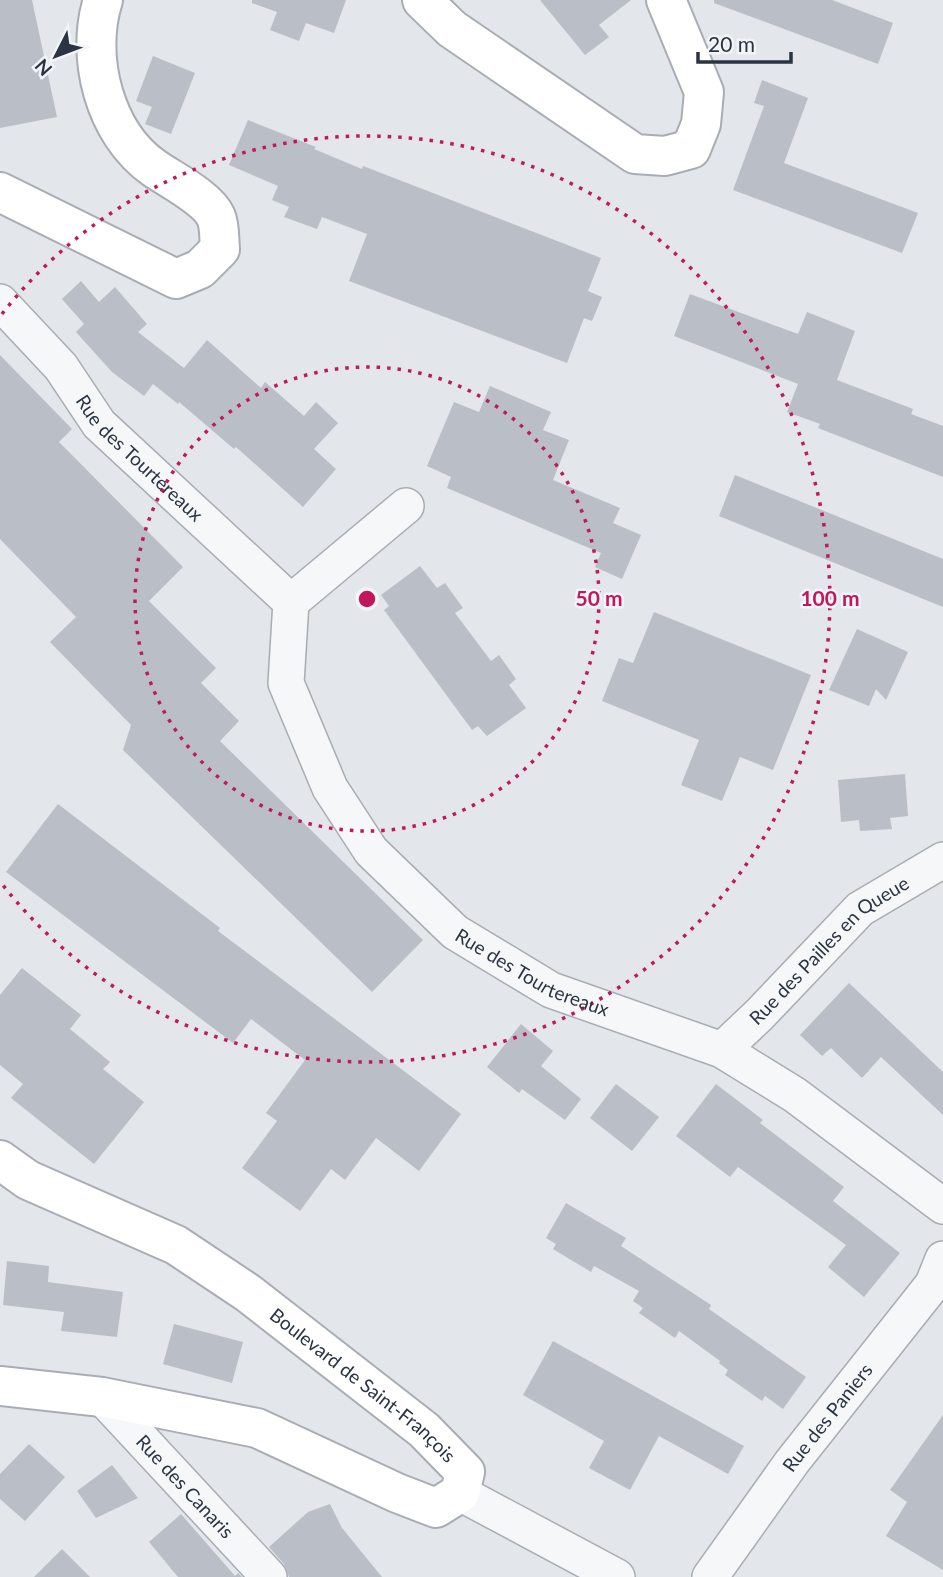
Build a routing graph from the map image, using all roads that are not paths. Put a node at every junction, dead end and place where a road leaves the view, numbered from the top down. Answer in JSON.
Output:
{"nodes":[{"id":1,"x":103,"y":0,"type":"edge"},
{"id":2,"x":422,"y":0,"type":"edge"},
{"id":3,"x":666,"y":0,"type":"edge"},
{"id":4,"x":0,"y":192,"type":"edge"},
{"id":5,"x":0,"y":302,"type":"edge"},
{"id":6,"x":406,"y":506,"type":"dead end"},
{"id":7,"x":291,"y":602,"type":"junction"},
{"id":8,"x":943,"y":860,"type":"edge"},
{"id":9,"x":722,"y":1050,"type":"junction"},
{"id":10,"x":0,"y":1160,"type":"edge"},
{"id":11,"x":943,"y":1206,"type":"edge"},
{"id":12,"x":943,"y":1259,"type":"edge"},
{"id":13,"x":0,"y":1386,"type":"edge"},
{"id":14,"x":102,"y":1397,"type":"junction"},
{"id":15,"x":460,"y":1493,"type":"junction"},
{"id":16,"x":269,"y":1577,"type":"edge"},
{"id":17,"x":617,"y":1577,"type":"edge"},
{"id":18,"x":710,"y":1577,"type":"edge"}],
"edges":[{"from":1,"to":4,"type":"main road"},
{"from":2,"to":3,"type":"main road"},
{"from":5,"to":7,"type":"street","name":"Rue des Tourtereaux"},
{"from":6,"to":7,"type":"street"},
{"from":7,"to":9,"type":"street","name":"Rue des Tourtereaux"},
{"from":8,"to":9,"type":"street","name":"Rue des Pailles en Queue"},
{"from":9,"to":11,"type":"street","name":"Rue des Tourtereaux"},
{"from":10,"to":15,"type":"main road","name":"Boulevard de Saint-François"},
{"from":12,"to":18,"type":"street","name":"Rue des Paniers"},
{"from":13,"to":14,"type":"main road"},
{"from":14,"to":15,"type":"main road"},
{"from":14,"to":16,"type":"street","name":"Rue des Canaris"},
{"from":15,"to":17,"type":"street"}]}
